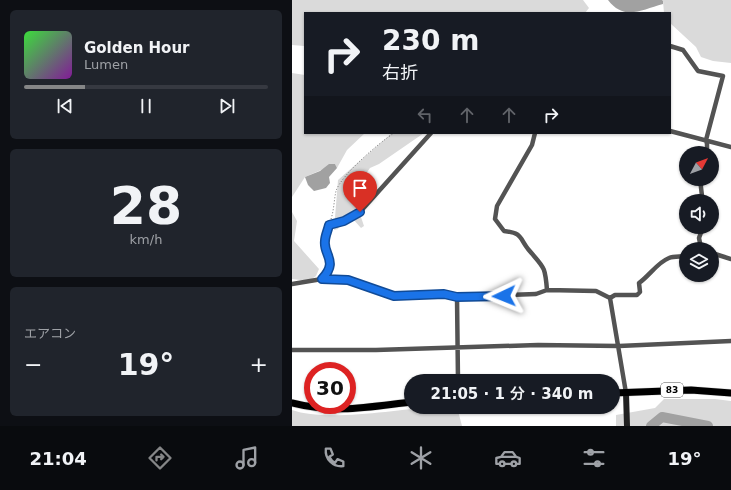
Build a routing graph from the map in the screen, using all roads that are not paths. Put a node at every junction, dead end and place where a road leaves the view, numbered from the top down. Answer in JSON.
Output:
{"nodes":[{"id":1,"x":671,"y":46,"type":"edge"},
{"id":2,"x":671,"y":131,"type":"edge"},
{"id":3,"x":430,"y":134,"type":"edge"},
{"id":4,"x":536,"y":134,"type":"edge"},
{"id":5,"x":706,"y":140,"type":"junction"},
{"id":6,"x":707,"y":146,"type":"edge"},
{"id":7,"x":731,"y":147,"type":"edge"},
{"id":8,"x":719,"y":255,"type":"edge"},
{"id":9,"x":679,"y":257,"type":"edge"},
{"id":10,"x":731,"y":259,"type":"edge"},
{"id":11,"x":322,"y":279,"type":"junction"},
{"id":12,"x":292,"y":284,"type":"edge"},
{"id":13,"x":547,"y":290,"type":"junction"},
{"id":14,"x":457,"y":297,"type":"junction"},
{"id":15,"x":610,"y":298,"type":"junction"},
{"id":16,"x":731,"y":341,"type":"edge"},
{"id":17,"x":619,"y":346,"type":"junction"},
{"id":18,"x":457,"y":348,"type":"junction"},
{"id":19,"x":292,"y":350,"type":"edge"},
{"id":20,"x":458,"y":374,"type":"edge"},
{"id":21,"x":731,"y":393,"type":"edge"},
{"id":22,"x":620,"y":394,"type":"edge"},
{"id":23,"x":626,"y":395,"type":"junction"},
{"id":24,"x":292,"y":403,"type":"edge"},
{"id":25,"x":404,"y":403,"type":"edge"},
{"id":26,"x":627,"y":426,"type":"edge"}],
"edges":[{"from":1,"to":5,"type":"street"},
{"from":2,"to":5,"type":"street"},
{"from":3,"to":11,"type":"street"},
{"from":4,"to":13,"type":"street"},
{"from":5,"to":6,"type":"street"},
{"from":5,"to":7,"type":"street"},
{"from":8,"to":10,"type":"street"},
{"from":9,"to":15,"type":"street"},
{"from":11,"to":12,"type":"street"},
{"from":11,"to":14,"type":"street"},
{"from":13,"to":14,"type":"street"},
{"from":13,"to":15,"type":"street"},
{"from":14,"to":18,"type":"street"},
{"from":15,"to":17,"type":"street"},
{"from":16,"to":17,"type":"street"},
{"from":17,"to":18,"type":"street"},
{"from":17,"to":23,"type":"street"},
{"from":18,"to":19,"type":"street"},
{"from":18,"to":20,"type":"street"},
{"from":21,"to":23,"type":"main road","number":"83"},
{"from":22,"to":23,"type":"main road","number":"83"},
{"from":23,"to":26,"type":"street"},
{"from":24,"to":25,"type":"main road"}]}
